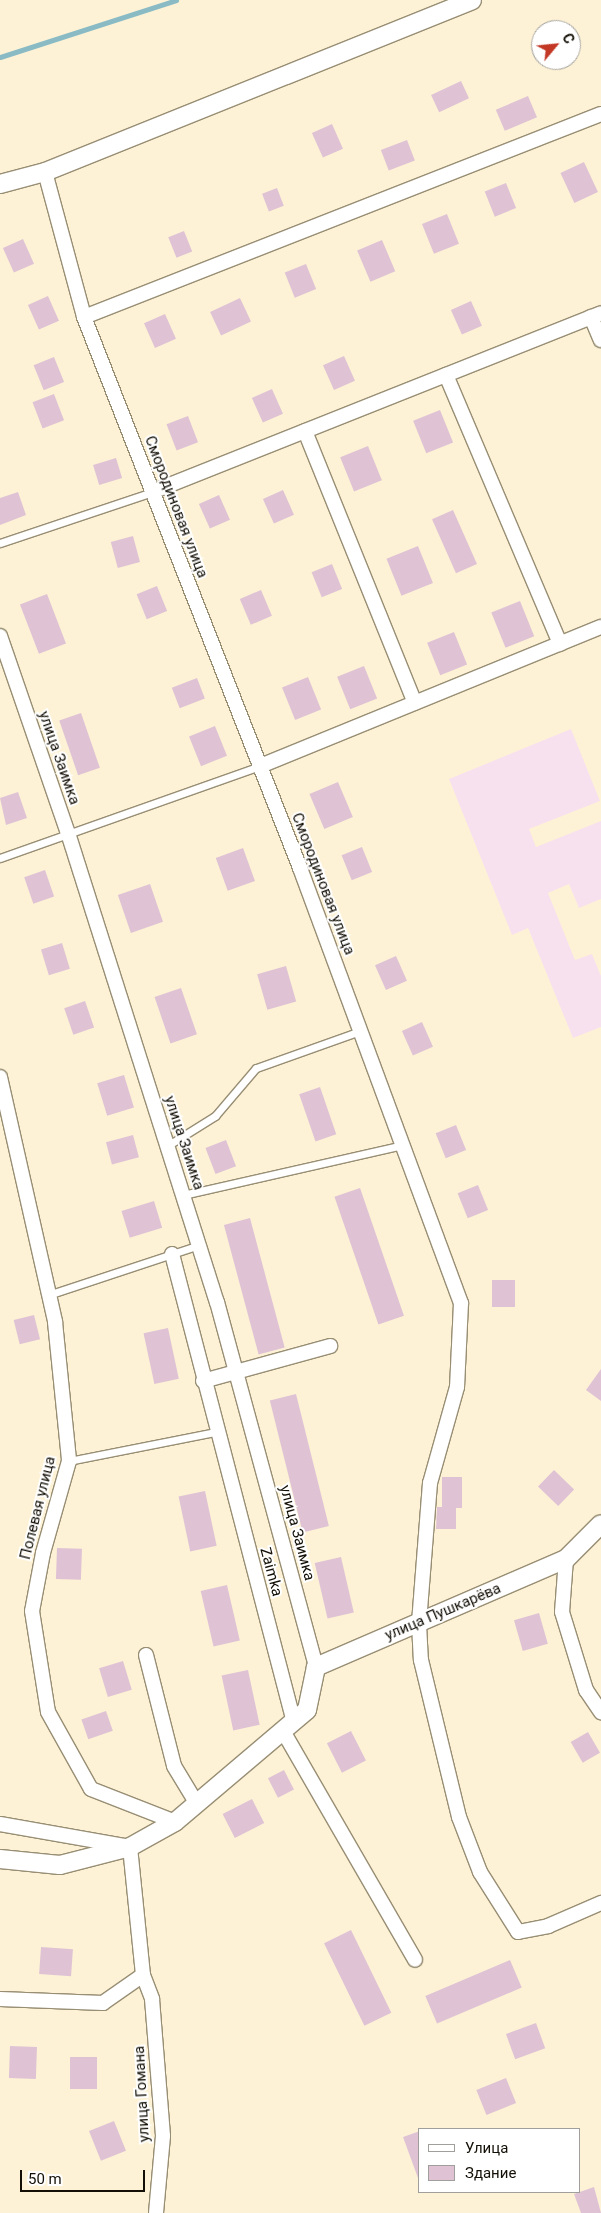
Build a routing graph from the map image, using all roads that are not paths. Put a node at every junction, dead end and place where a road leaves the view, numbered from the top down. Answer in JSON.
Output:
{"nodes":[{"id":1,"x":472,"y":0,"type":"edge"},
{"id":2,"x":601,"y":114,"type":"edge"},
{"id":3,"x":45,"y":172,"type":"junction"},
{"id":4,"x":0,"y":184,"type":"edge"},
{"id":5,"x":596,"y":315,"type":"edge"},
{"id":6,"x":84,"y":317,"type":"junction"},
{"id":7,"x":601,"y":340,"type":"edge"},
{"id":8,"x":446,"y":375,"type":"junction"},
{"id":9,"x":305,"y":431,"type":"junction"},
{"id":10,"x":152,"y":492,"type":"junction"},
{"id":11,"x":0,"y":543,"type":"edge"},
{"id":12,"x":601,"y":627,"type":"edge"},
{"id":13,"x":0,"y":636,"type":"edge"},
{"id":14,"x":560,"y":644,"type":"junction"},
{"id":15,"x":416,"y":703,"type":"junction"},
{"id":16,"x":260,"y":766,"type":"junction"},
{"id":17,"x":68,"y":833,"type":"junction"},
{"id":18,"x":0,"y":858,"type":"edge"},
{"id":19,"x":360,"y":1031,"type":"junction"},
{"id":20,"x":0,"y":1077,"type":"edge"},
{"id":21,"x":403,"y":1145,"type":"junction"},
{"id":22,"x":167,"y":1146,"type":"junction"},
{"id":23,"x":183,"y":1196,"type":"junction"},
{"id":24,"x":199,"y":1245,"type":"junction"},
{"id":25,"x":172,"y":1254,"type":"junction"},
{"id":26,"x":48,"y":1295,"type":"junction"},
{"id":27,"x":330,"y":1346,"type":"dead end"},
{"id":28,"x":236,"y":1373,"type":"junction"},
{"id":29,"x":203,"y":1380,"type":"junction"},
{"id":30,"x":216,"y":1432,"type":"junction"},
{"id":31,"x":69,"y":1461,"type":"junction"},
{"id":32,"x":601,"y":1524,"type":"edge"},
{"id":33,"x":566,"y":1559,"type":"junction"},
{"id":34,"x":419,"y":1624,"type":"junction"},
{"id":35,"x":146,"y":1654,"type":"dead end"},
{"id":36,"x":316,"y":1667,"type":"junction"},
{"id":37,"x":601,"y":1712,"type":"edge"},
{"id":38,"x":295,"y":1721,"type":"junction"},
{"id":39,"x":197,"y":1804,"type":"junction"},
{"id":40,"x":175,"y":1822,"type":"junction"},
{"id":41,"x":0,"y":1824,"type":"edge"},
{"id":42,"x":130,"y":1846,"type":"junction"},
{"id":43,"x":0,"y":1859,"type":"edge"},
{"id":44,"x":601,"y":1903,"type":"edge"},
{"id":45,"x":415,"y":1960,"type":"dead end"},
{"id":46,"x":143,"y":1975,"type":"junction"},
{"id":47,"x":0,"y":1999,"type":"edge"},
{"id":48,"x":156,"y":2213,"type":"edge"}],
"edges":[{"from":1,"to":3,"type":"street"},
{"from":2,"to":6,"type":"street"},
{"from":3,"to":4,"type":"street"},
{"from":3,"to":6,"type":"street","name":"Смородиновая улица"},
{"from":5,"to":7,"type":"street"},
{"from":5,"to":8,"type":"street"},
{"from":6,"to":10,"type":"street","name":"Смородиновая улица"},
{"from":8,"to":9,"type":"street"},
{"from":8,"to":14,"type":"street"},
{"from":9,"to":10,"type":"street"},
{"from":9,"to":15,"type":"street"},
{"from":10,"to":11,"type":"lane"},
{"from":10,"to":16,"type":"street","name":"Смородиновая улица"},
{"from":12,"to":14,"type":"street"},
{"from":13,"to":17,"type":"street","name":"улица Заимка"},
{"from":14,"to":15,"type":"street"},
{"from":15,"to":16,"type":"street"},
{"from":16,"to":17,"type":"lane"},
{"from":16,"to":19,"type":"street","name":"Смородиновая улица"},
{"from":17,"to":18,"type":"lane"},
{"from":17,"to":22,"type":"street","name":"улица Заимка"},
{"from":19,"to":21,"type":"street","name":"Смородиновая улица"},
{"from":19,"to":22,"type":"lane"},
{"from":20,"to":26,"type":"street","name":"Полевая улица"},
{"from":21,"to":23,"type":"lane"},
{"from":21,"to":34,"type":"street","name":"Смородиновая улица"},
{"from":22,"to":23,"type":"street","name":"улица Заимка"},
{"from":23,"to":24,"type":"street","name":"улица Заимка"},
{"from":24,"to":25,"type":"lane"},
{"from":24,"to":28,"type":"street","name":"улица Заимка"},
{"from":25,"to":26,"type":"lane"},
{"from":25,"to":29,"type":"street","name":"Zaimka"},
{"from":26,"to":31,"type":"street","name":"Полевая улица"},
{"from":27,"to":28,"type":"street"},
{"from":28,"to":29,"type":"street"},
{"from":28,"to":36,"type":"street","name":"улица Заимка"},
{"from":29,"to":30,"type":"street","name":"Zaimka"},
{"from":30,"to":31,"type":"lane"},
{"from":30,"to":38,"type":"street","name":"Zaimka"},
{"from":31,"to":40,"type":"street","name":"Полевая улица"},
{"from":32,"to":33,"type":"street","name":"улица Пушкарёва"},
{"from":33,"to":34,"type":"street","name":"улица Пушкарёва"},
{"from":33,"to":37,"type":"street"},
{"from":34,"to":36,"type":"street","name":"улица Пушкарёва"},
{"from":34,"to":44,"type":"street","name":"Смородиновая улица"},
{"from":35,"to":39,"type":"street"},
{"from":36,"to":38,"type":"street"},
{"from":38,"to":39,"type":"street"},
{"from":38,"to":45,"type":"street","name":"Zaimka"},
{"from":39,"to":40,"type":"street"},
{"from":40,"to":42,"type":"street"},
{"from":41,"to":42,"type":"street"},
{"from":42,"to":43,"type":"street"},
{"from":42,"to":46,"type":"street","name":"улица Гомана"},
{"from":46,"to":47,"type":"street"},
{"from":46,"to":48,"type":"street","name":"улица Гомана"}]}
